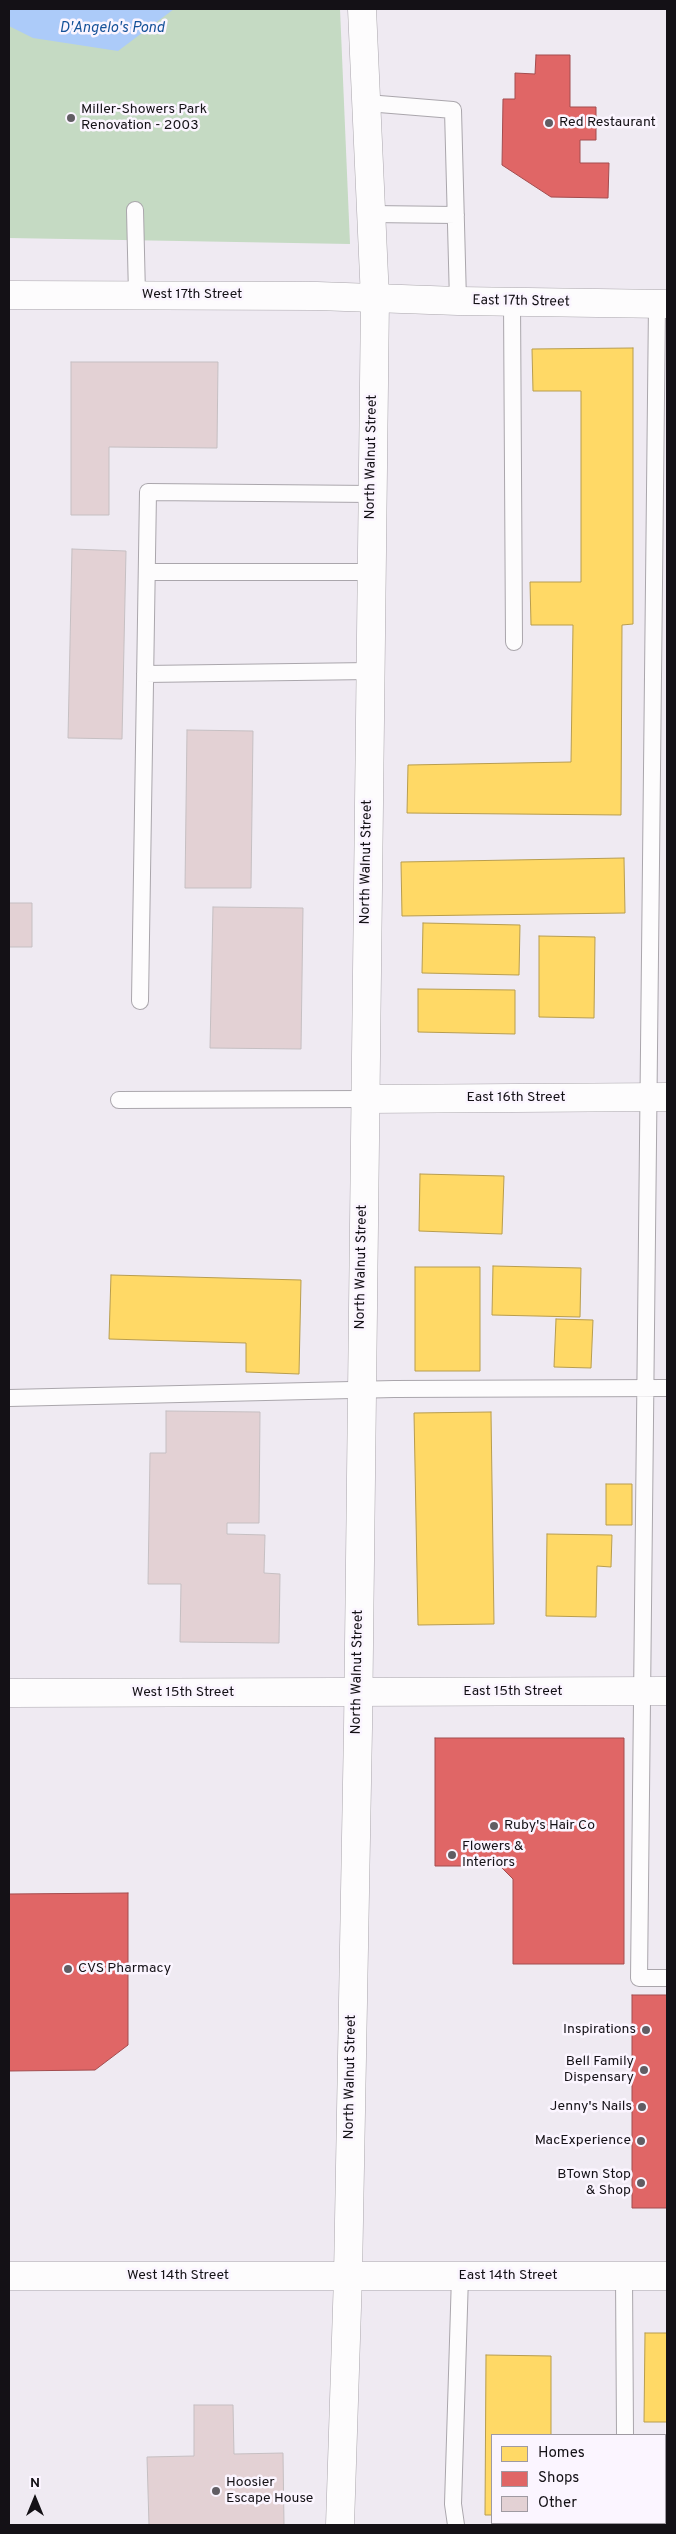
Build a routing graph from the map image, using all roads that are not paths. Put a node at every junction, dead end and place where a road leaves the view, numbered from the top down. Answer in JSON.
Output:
{"nodes":[{"id":1,"x":362,"y":9,"type":"edge"},
{"id":2,"x":367,"y":103,"type":"junction"},
{"id":3,"x":135,"y":210,"type":"dead end"},
{"id":4,"x":370,"y":214,"type":"junction"},
{"id":5,"x":456,"y":215,"type":"junction"},
{"id":6,"x":9,"y":294,"type":"edge"},
{"id":7,"x":137,"y":295,"type":"junction"},
{"id":8,"x":374,"y":299,"type":"junction"},
{"id":9,"x":458,"y":302,"type":"junction"},
{"id":10,"x":512,"y":302,"type":"junction"},
{"id":11,"x":662,"y":304,"type":"edge"},
{"id":12,"x":372,"y":494,"type":"junction"},
{"id":13,"x":660,"y":565,"type":"edge"},
{"id":14,"x":147,"y":572,"type":"junction"},
{"id":15,"x":371,"y":572,"type":"junction"},
{"id":16,"x":514,"y":642,"type":"dead end"},
{"id":17,"x":370,"y":671,"type":"junction"},
{"id":18,"x":145,"y":674,"type":"junction"},
{"id":19,"x":140,"y":1001,"type":"dead end"},
{"id":20,"x":657,"y":1097,"type":"edge"},
{"id":21,"x":364,"y":1099,"type":"junction"},
{"id":22,"x":119,"y":1100,"type":"dead end"},
{"id":23,"x":646,"y":1388,"type":"junction"},
{"id":24,"x":667,"y":1388,"type":"edge"},
{"id":25,"x":360,"y":1390,"type":"junction"},
{"id":26,"x":15,"y":1398,"type":"edge"},
{"id":27,"x":655,"y":1691,"type":"edge"},
{"id":28,"x":358,"y":1692,"type":"junction"},
{"id":29,"x":9,"y":1693,"type":"edge"},
{"id":30,"x":667,"y":1978,"type":"edge"},
{"id":31,"x":9,"y":2276,"type":"edge"},
{"id":32,"x":348,"y":2276,"type":"junction"},
{"id":33,"x":460,"y":2276,"type":"junction"},
{"id":34,"x":624,"y":2276,"type":"junction"},
{"id":35,"x":667,"y":2276,"type":"edge"},
{"id":36,"x":625,"y":2434,"type":"edge"},
{"id":37,"x":340,"y":2525,"type":"edge"},
{"id":38,"x":456,"y":2525,"type":"edge"}],
"edges":[{"from":1,"to":2,"type":"main road","name":"North Walnut Street"},
{"from":2,"to":4,"type":"main road","name":"North Walnut Street"},
{"from":2,"to":5,"type":"lane"},
{"from":3,"to":7,"type":"lane"},
{"from":4,"to":5,"type":"lane"},
{"from":4,"to":8,"type":"main road","name":"North Walnut Street"},
{"from":5,"to":9,"type":"lane"},
{"from":6,"to":7,"type":"main road","name":"West 17th Street"},
{"from":7,"to":8,"type":"main road","name":"West 17th Street"},
{"from":8,"to":9,"type":"main road","name":"East 17th Street"},
{"from":8,"to":12,"type":"main road","name":"North Walnut Street"},
{"from":9,"to":10,"type":"main road","name":"East 17th Street"},
{"from":10,"to":11,"type":"main road","name":"East 17th Street"},
{"from":10,"to":16,"type":"lane"},
{"from":11,"to":13,"type":"lane"},
{"from":12,"to":14,"type":"lane"},
{"from":12,"to":15,"type":"main road","name":"North Walnut Street"},
{"from":13,"to":20,"type":"lane"},
{"from":14,"to":15,"type":"lane"},
{"from":14,"to":18,"type":"lane"},
{"from":15,"to":17,"type":"main road","name":"North Walnut Street"},
{"from":17,"to":18,"type":"lane"},
{"from":17,"to":21,"type":"main road","name":"North Walnut Street"},
{"from":18,"to":19,"type":"lane"},
{"from":20,"to":21,"type":"main road","name":"East 16th Street"},
{"from":20,"to":23,"type":"lane"},
{"from":21,"to":22,"type":"lane"},
{"from":21,"to":25,"type":"main road","name":"North Walnut Street"},
{"from":23,"to":24,"type":"lane"},
{"from":23,"to":25,"type":"lane"},
{"from":23,"to":27,"type":"lane"},
{"from":25,"to":26,"type":"lane"},
{"from":25,"to":28,"type":"main road","name":"North Walnut Street"},
{"from":27,"to":28,"type":"main road","name":"East 15th Street"},
{"from":27,"to":30,"type":"lane"},
{"from":28,"to":29,"type":"main road","name":"West 15th Street"},
{"from":28,"to":32,"type":"main road","name":"North Walnut Street"},
{"from":31,"to":32,"type":"main road","name":"West 14th Street"},
{"from":32,"to":33,"type":"main road","name":"East 14th Street"},
{"from":32,"to":37,"type":"main road","name":"North Walnut Street"},
{"from":33,"to":34,"type":"main road","name":"East 14th Street"},
{"from":33,"to":38,"type":"lane"},
{"from":34,"to":35,"type":"main road","name":"East 14th Street"},
{"from":34,"to":36,"type":"lane"}]}
